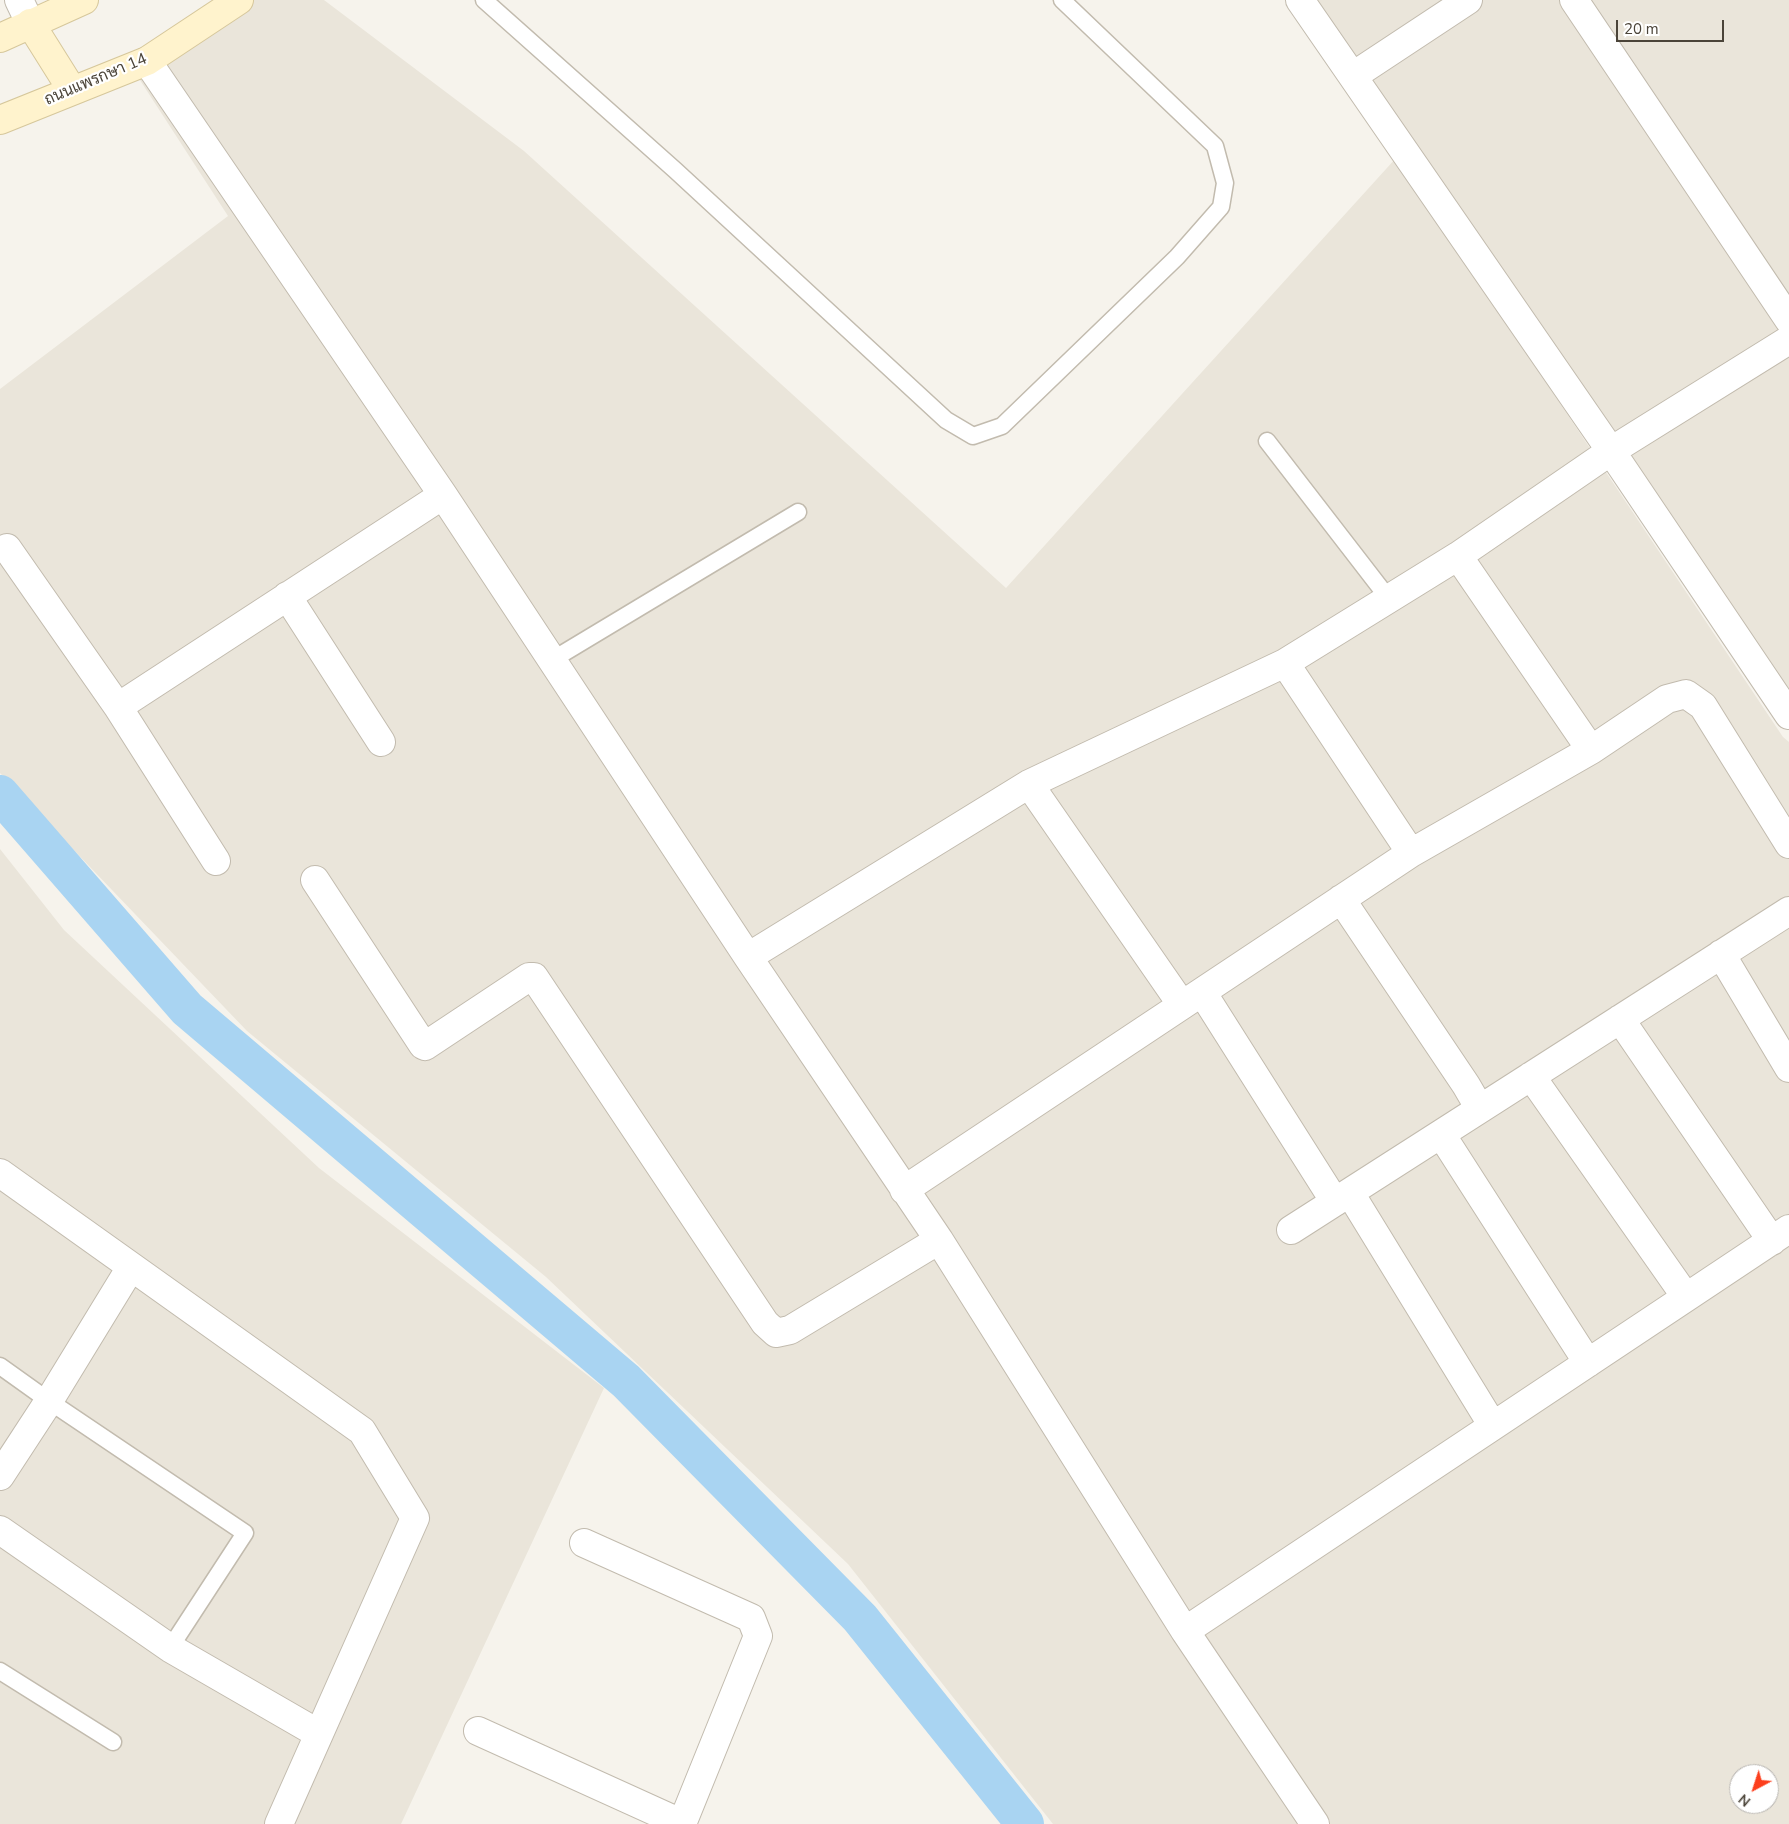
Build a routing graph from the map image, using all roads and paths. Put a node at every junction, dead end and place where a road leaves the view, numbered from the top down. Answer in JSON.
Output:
{"nodes":[{"id":1,"x":84,"y":0,"type":"edge"},
{"id":2,"x":238,"y":0,"type":"edge"},
{"id":3,"x":484,"y":0,"type":"edge"},
{"id":4,"x":1062,"y":0,"type":"edge"},
{"id":5,"x":1300,"y":0,"type":"edge"},
{"id":6,"x":1468,"y":0,"type":"edge"},
{"id":7,"x":1574,"y":0,"type":"edge"},
{"id":8,"x":209,"y":8,"type":"edge"},
{"id":9,"x":25,"y":12,"type":"edge"},
{"id":10,"x":0,"y":38,"type":"edge"},
{"id":11,"x":147,"y":61,"type":"junction"},
{"id":12,"x":1353,"y":76,"type":"junction"},
{"id":13,"x":72,"y":90,"type":"junction"},
{"id":14,"x":0,"y":120,"type":"edge"},
{"id":15,"x":1789,"y":320,"type":"edge"},
{"id":16,"x":1789,"y":340,"type":"edge"},
{"id":17,"x":1267,"y":441,"type":"dead end"},
{"id":18,"x":1611,"y":451,"type":"junction"},
{"id":19,"x":442,"y":494,"type":"junction"},
{"id":20,"x":798,"y":512,"type":"dead end"},
{"id":21,"x":7,"y":548,"type":"dead end"},
{"id":22,"x":1458,"y":556,"type":"junction"},
{"id":23,"x":287,"y":596,"type":"junction"},
{"id":24,"x":1390,"y":599,"type":"junction"},
{"id":25,"x":552,"y":660,"type":"junction"},
{"id":26,"x":1285,"y":663,"type":"junction"},
{"id":27,"x":118,"y":707,"type":"junction"},
{"id":28,"x":1789,"y":715,"type":"edge"},
{"id":29,"x":381,"y":742,"type":"dead end"},
{"id":30,"x":1592,"y":750,"type":"junction"},
{"id":31,"x":1029,"y":784,"type":"junction"},
{"id":32,"x":1789,"y":844,"type":"edge"},
{"id":33,"x":1410,"y":853,"type":"junction"},
{"id":34,"x":216,"y":861,"type":"dead end"},
{"id":35,"x":315,"y":880,"type":"dead end"},
{"id":36,"x":1341,"y":899,"type":"junction"},
{"id":37,"x":1789,"y":911,"type":"edge"},
{"id":38,"x":1721,"y":954,"type":"junction"},
{"id":39,"x":748,"y":958,"type":"junction"},
{"id":40,"x":1192,"y":998,"type":"junction"},
{"id":41,"x":1620,"y":1019,"type":"junction"},
{"id":42,"x":1789,"y":1068,"type":"edge"},
{"id":43,"x":1531,"y":1076,"type":"junction"},
{"id":44,"x":1480,"y":1109,"type":"junction"},
{"id":45,"x":1441,"y":1134,"type":"junction"},
{"id":46,"x":0,"y":1173,"type":"edge"},
{"id":47,"x":904,"y":1190,"type":"junction"},
{"id":48,"x":1342,"y":1197,"type":"junction"},
{"id":49,"x":1291,"y":1230,"type":"dead end"},
{"id":50,"x":1780,"y":1235,"type":"edge"},
{"id":51,"x":939,"y":1240,"type":"junction"},
{"id":52,"x":131,"y":1267,"type":"junction"},
{"id":53,"x":1686,"y":1297,"type":"junction"},
{"id":54,"x":1588,"y":1363,"type":"junction"},
{"id":55,"x":0,"y":1366,"type":"edge"},
{"id":56,"x":49,"y":1401,"type":"junction"},
{"id":57,"x":1493,"y":1426,"type":"junction"},
{"id":58,"x":0,"y":1476,"type":"edge"},
{"id":59,"x":0,"y":1530,"type":"edge"},
{"id":60,"x":584,"y":1543,"type":"dead end"},
{"id":61,"x":1185,"y":1631,"type":"junction"},
{"id":62,"x":170,"y":1648,"type":"junction"},
{"id":63,"x":0,"y":1670,"type":"edge"},
{"id":64,"x":478,"y":1731,"type":"dead end"},
{"id":65,"x":319,"y":1734,"type":"junction"},
{"id":66,"x":113,"y":1742,"type":"dead end"},
{"id":67,"x":279,"y":1824,"type":"edge"},
{"id":68,"x":682,"y":1824,"type":"edge"},
{"id":69,"x":1315,"y":1824,"type":"edge"}],
"edges":[{"from":1,"to":9,"type":"main road"},
{"from":2,"to":8,"type":"main road","name":"ถนนแพรกษา 14"},
{"from":3,"to":4,"type":"lane"},
{"from":5,"to":12,"type":"street"},
{"from":6,"to":12,"type":"street"},
{"from":7,"to":15,"type":"street"},
{"from":8,"to":11,"type":"main road","name":"ถนนแพรกษา 14"},
{"from":9,"to":10,"type":"main road"},
{"from":9,"to":13,"type":"main road"},
{"from":11,"to":13,"type":"main road","name":"ถนนแพรกษา 14"},
{"from":11,"to":19,"type":"street"},
{"from":12,"to":18,"type":"street"},
{"from":13,"to":14,"type":"main road","name":"ถนนแพรกษา 14"},
{"from":16,"to":18,"type":"street"},
{"from":17,"to":24,"type":"lane"},
{"from":18,"to":22,"type":"street"},
{"from":18,"to":28,"type":"street"},
{"from":19,"to":23,"type":"street"},
{"from":19,"to":25,"type":"street"},
{"from":20,"to":25,"type":"lane"},
{"from":21,"to":27,"type":"street"},
{"from":22,"to":24,"type":"street"},
{"from":22,"to":30,"type":"street"},
{"from":23,"to":27,"type":"street"},
{"from":23,"to":29,"type":"street"},
{"from":24,"to":26,"type":"street"},
{"from":25,"to":39,"type":"street"},
{"from":26,"to":31,"type":"street"},
{"from":26,"to":33,"type":"street"},
{"from":27,"to":34,"type":"street"},
{"from":30,"to":32,"type":"street"},
{"from":30,"to":33,"type":"street"},
{"from":31,"to":39,"type":"street"},
{"from":31,"to":40,"type":"street"},
{"from":33,"to":36,"type":"street"},
{"from":35,"to":51,"type":"street"},
{"from":36,"to":40,"type":"street"},
{"from":36,"to":44,"type":"street"},
{"from":37,"to":38,"type":"street"},
{"from":38,"to":41,"type":"street"},
{"from":38,"to":42,"type":"street"},
{"from":39,"to":47,"type":"street"},
{"from":40,"to":47,"type":"street"},
{"from":40,"to":48,"type":"street"},
{"from":41,"to":43,"type":"street"},
{"from":41,"to":50,"type":"street"},
{"from":43,"to":44,"type":"street"},
{"from":43,"to":53,"type":"street"},
{"from":44,"to":45,"type":"street"},
{"from":45,"to":48,"type":"street"},
{"from":45,"to":54,"type":"street"},
{"from":46,"to":52,"type":"street"},
{"from":47,"to":51,"type":"street"},
{"from":48,"to":49,"type":"street"},
{"from":48,"to":57,"type":"street"},
{"from":50,"to":53,"type":"street"},
{"from":51,"to":61,"type":"street"},
{"from":52,"to":56,"type":"street"},
{"from":52,"to":65,"type":"street"},
{"from":53,"to":54,"type":"street"},
{"from":54,"to":57,"type":"street"},
{"from":55,"to":56,"type":"lane"},
{"from":56,"to":58,"type":"street"},
{"from":56,"to":62,"type":"lane"},
{"from":57,"to":61,"type":"street"},
{"from":59,"to":62,"type":"street"},
{"from":60,"to":68,"type":"street"},
{"from":61,"to":69,"type":"street"},
{"from":62,"to":65,"type":"street"},
{"from":63,"to":66,"type":"lane"},
{"from":64,"to":68,"type":"street"},
{"from":65,"to":67,"type":"street"}]}
